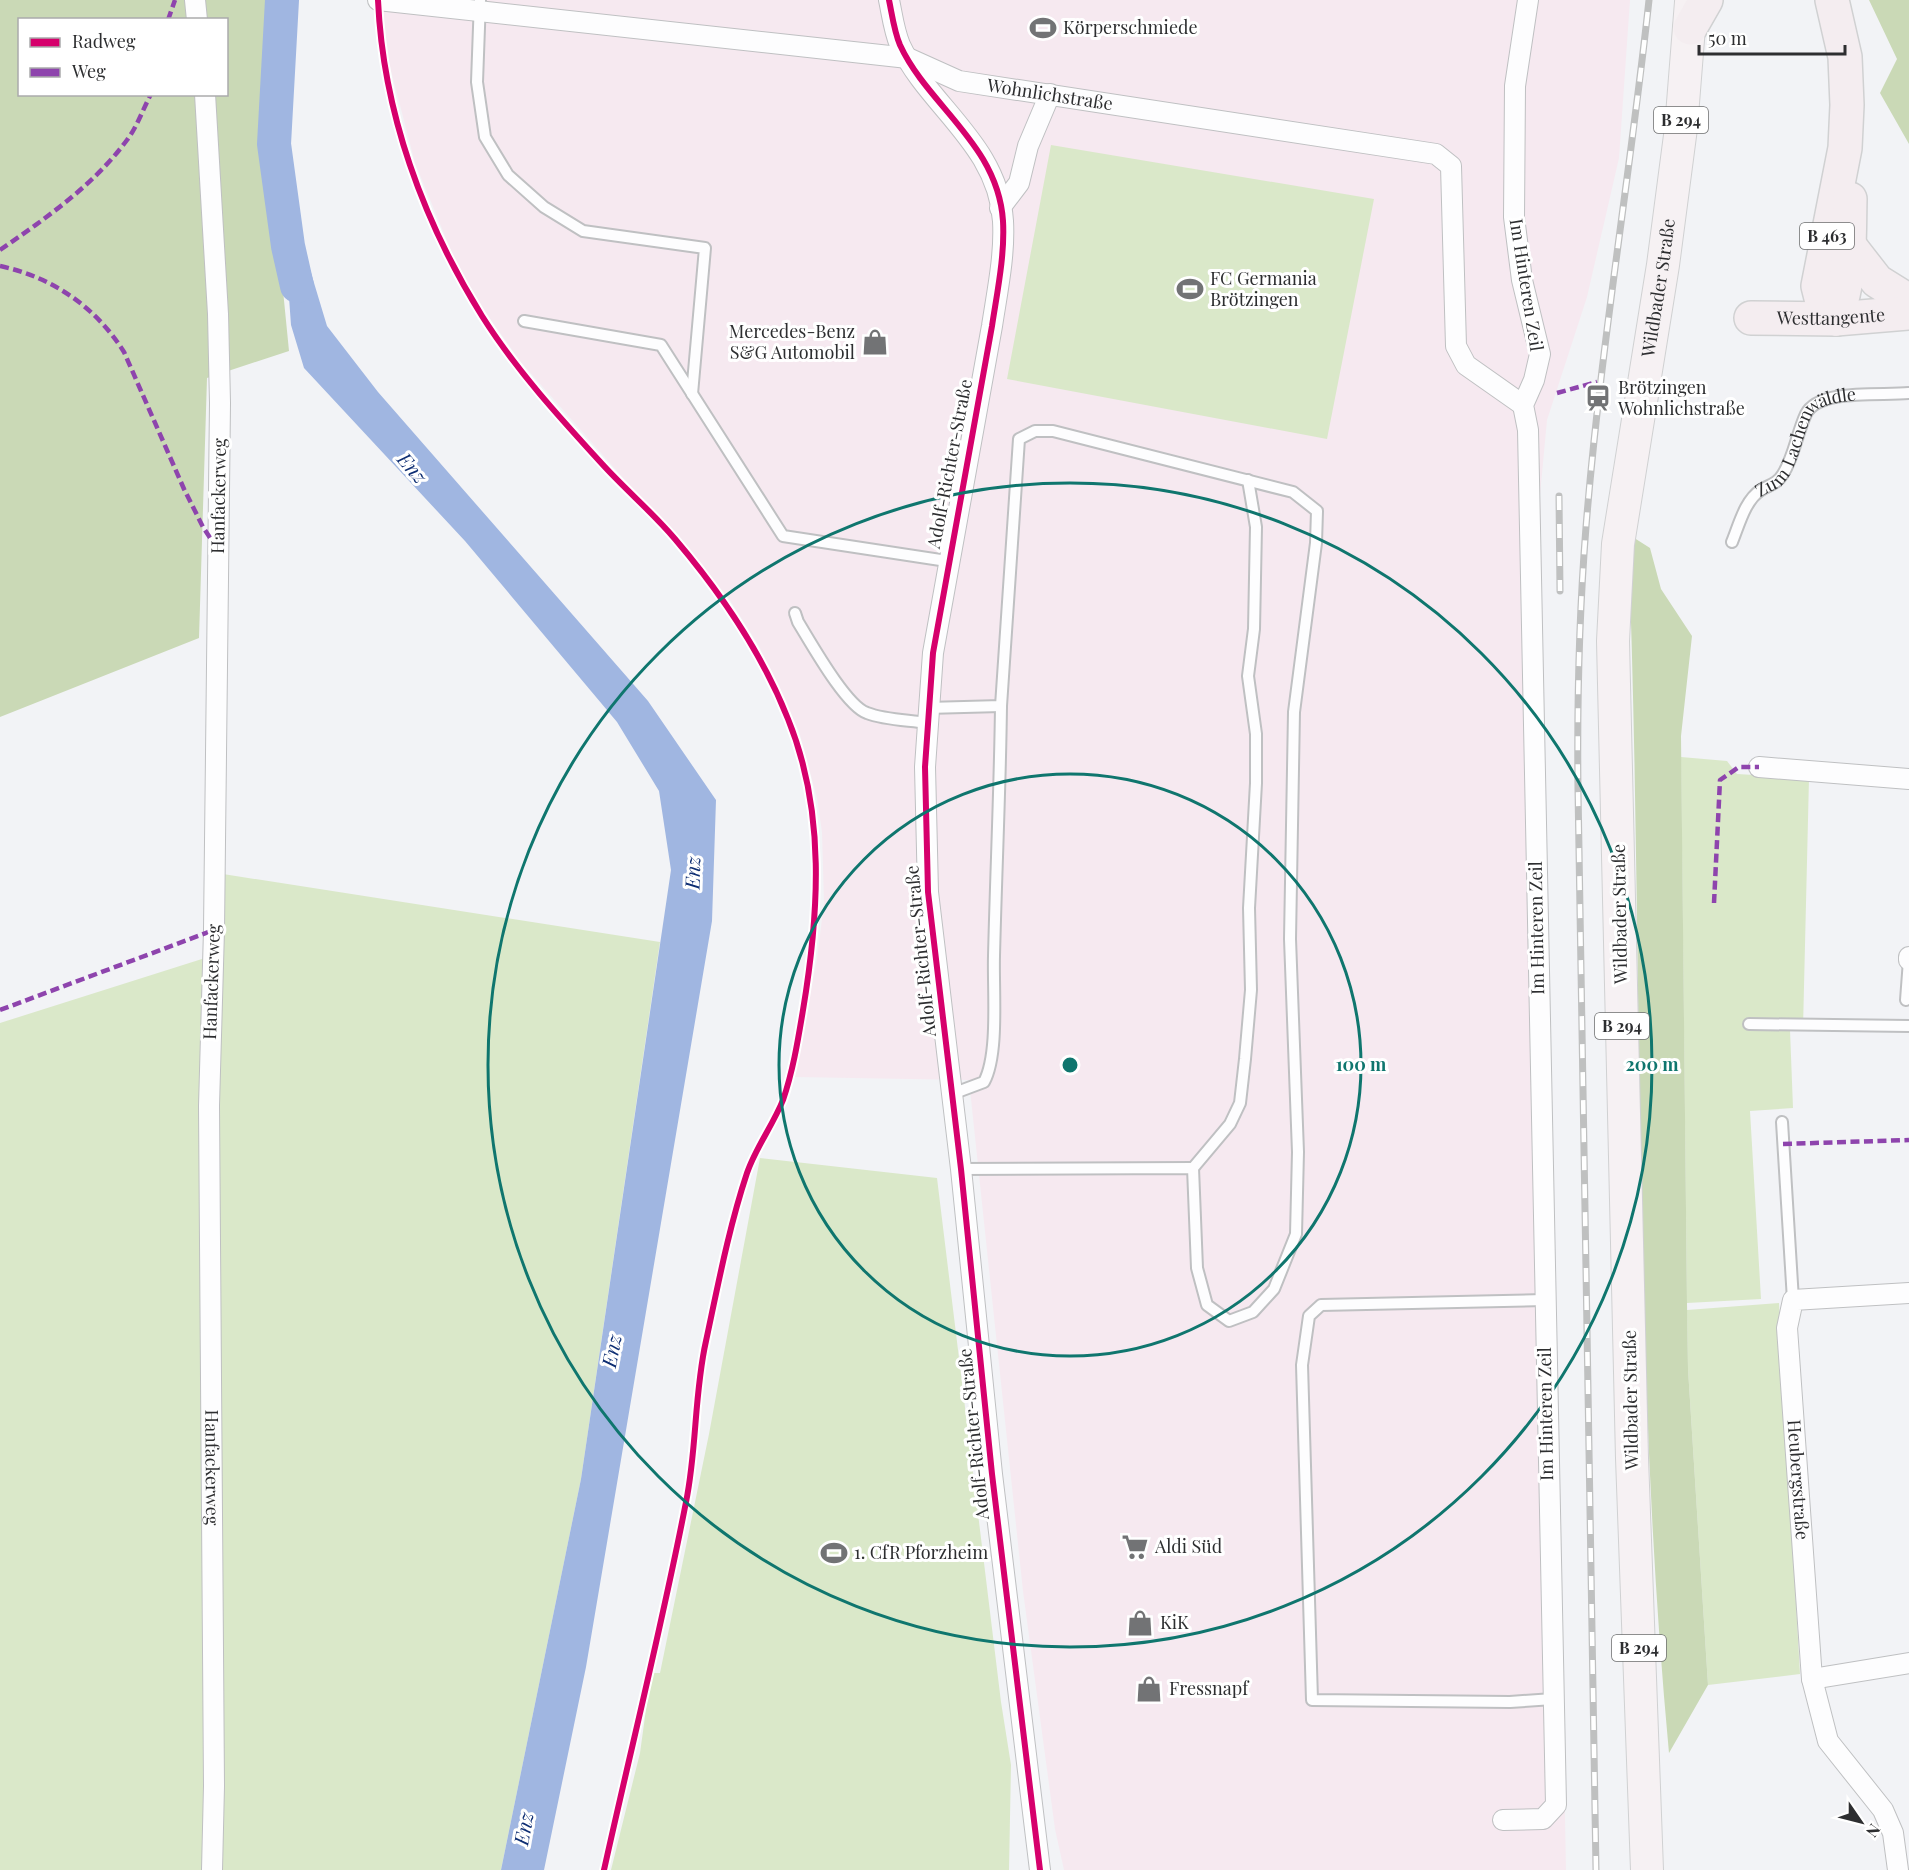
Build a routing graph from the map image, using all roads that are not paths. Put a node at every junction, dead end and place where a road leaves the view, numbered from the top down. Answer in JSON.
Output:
{"nodes":[{"id":1,"x":195,"y":0,"type":"edge"},
{"id":2,"x":378,"y":0,"type":"edge"},
{"id":3,"x":889,"y":0,"type":"edge"},
{"id":4,"x":1528,"y":0,"type":"edge"},
{"id":5,"x":1706,"y":0,"type":"edge"},
{"id":6,"x":1829,"y":4,"type":"edge"},
{"id":7,"x":480,"y":5,"type":"edge"},
{"id":8,"x":1690,"y":14,"type":"edge"},
{"id":9,"x":197,"y":18,"type":"edge"},
{"id":10,"x":908,"y":58,"type":"junction"},
{"id":11,"x":1050,"y":94,"type":"junction"},
{"id":12,"x":206,"y":96,"type":"edge"},
{"id":13,"x":1845,"y":148,"type":"junction"},
{"id":14,"x":1000,"y":208,"type":"junction"},
{"id":15,"x":1849,"y":246,"type":"junction"},
{"id":16,"x":1909,"y":301,"type":"edge"},
{"id":17,"x":1909,"y":313,"type":"edge"},
{"id":18,"x":1751,"y":318,"type":"dead end"},
{"id":19,"x":1836,"y":319,"type":"junction"},
{"id":20,"x":524,"y":321,"type":"dead end"},
{"id":21,"x":1909,"y":393,"type":"edge"},
{"id":22,"x":692,"y":394,"type":"junction"},
{"id":23,"x":1523,"y":405,"type":"junction"},
{"id":24,"x":1248,"y":480,"type":"junction"},
{"id":25,"x":1732,"y":542,"type":"dead end"},
{"id":26,"x":947,"y":561,"type":"junction"},
{"id":27,"x":795,"y":613,"type":"dead end"},
{"id":28,"x":1001,"y":706,"type":"junction"},
{"id":29,"x":927,"y":715,"type":"junction"},
{"id":30,"x":1758,"y":767,"type":"dead end"},
{"id":31,"x":1909,"y":779,"type":"edge"},
{"id":32,"x":1909,"y":959,"type":"edge"},
{"id":33,"x":1906,"y":1000,"type":"dead end"},
{"id":34,"x":1749,"y":1024,"type":"dead end"},
{"id":35,"x":1909,"y":1026,"type":"edge"},
{"id":36,"x":951,"y":1094,"type":"junction"},
{"id":37,"x":1782,"y":1122,"type":"dead end"},
{"id":38,"x":1193,"y":1168,"type":"junction"},
{"id":39,"x":961,"y":1169,"type":"junction"},
{"id":40,"x":1909,"y":1293,"type":"edge"},
{"id":41,"x":1544,"y":1300,"type":"junction"},
{"id":42,"x":1793,"y":1300,"type":"junction"},
{"id":43,"x":1909,"y":1663,"type":"edge"},
{"id":44,"x":1812,"y":1679,"type":"junction"},
{"id":45,"x":1553,"y":1700,"type":"junction"},
{"id":46,"x":1503,"y":1820,"type":"dead end"},
{"id":47,"x":212,"y":1870,"type":"edge"},
{"id":48,"x":1040,"y":1870,"type":"edge"},
{"id":49,"x":1647,"y":1870,"type":"edge"},
{"id":50,"x":1898,"y":1870,"type":"edge"}],
"edges":[{"from":1,"to":9,"type":"street"},
{"from":2,"to":7,"type":"street","name":"Wohnlichstraße"},
{"from":3,"to":10,"type":"street","name":"Adolf-Richter-Straße"},
{"from":4,"to":23,"type":"street","name":"Im Hinteren Zeil"},
{"from":5,"to":8,"type":"highway"},
{"from":6,"to":13,"type":"highway","number":"B 463"},
{"from":7,"to":10,"type":"street","name":"Wohnlichstraße"},
{"from":7,"to":22,"type":"lane"},
{"from":8,"to":49,"type":"main road","name":"Wildbader Straße","number":"B 294"},
{"from":10,"to":11,"type":"street","name":"Wohnlichstraße"},
{"from":10,"to":14,"type":"street","name":"Adolf-Richter-Straße"},
{"from":11,"to":14,"type":"street"},
{"from":11,"to":23,"type":"street","name":"Wohnlichstraße"},
{"from":12,"to":47,"type":"street","name":"Hanfackerweg"},
{"from":13,"to":15,"type":"highway","number":"B 463"},
{"from":13,"to":19,"type":"highway","number":"B 463"},
{"from":14,"to":26,"type":"street","name":"Adolf-Richter-Straße"},
{"from":15,"to":16,"type":"highway","number":"B 463"},
{"from":15,"to":19,"type":"highway","number":"B 463"},
{"from":17,"to":19,"type":"highway","name":"Westtangente"},
{"from":18,"to":19,"type":"highway","name":"Westtangente"},
{"from":20,"to":22,"type":"lane"},
{"from":21,"to":25,"type":"lane","name":"Zum Lachenwäldle"},
{"from":22,"to":26,"type":"lane"},
{"from":23,"to":41,"type":"street","name":"Im Hinteren Zeil"},
{"from":24,"to":28,"type":"lane"},
{"from":24,"to":38,"type":"lane"},
{"from":24,"to":38,"type":"lane"},
{"from":26,"to":29,"type":"street","name":"Adolf-Richter-Straße"},
{"from":27,"to":29,"type":"lane"},
{"from":28,"to":29,"type":"lane"},
{"from":28,"to":36,"type":"lane"},
{"from":29,"to":36,"type":"street","name":"Adolf-Richter-Straße"},
{"from":30,"to":31,"type":"street"},
{"from":32,"to":33,"type":"lane"},
{"from":34,"to":35,"type":"lane"},
{"from":36,"to":39,"type":"street","name":"Adolf-Richter-Straße"},
{"from":37,"to":42,"type":"lane"},
{"from":38,"to":39,"type":"lane"},
{"from":39,"to":48,"type":"street","name":"Adolf-Richter-Straße"},
{"from":40,"to":42,"type":"street"},
{"from":41,"to":45,"type":"street","name":"Im Hinteren Zeil"},
{"from":41,"to":45,"type":"lane"},
{"from":42,"to":44,"type":"street","name":"Heubergstraße"},
{"from":43,"to":44,"type":"street"},
{"from":44,"to":50,"type":"street","name":"Heubergstraße"},
{"from":45,"to":46,"type":"street","name":"Im Hinteren Zeil"}]}
